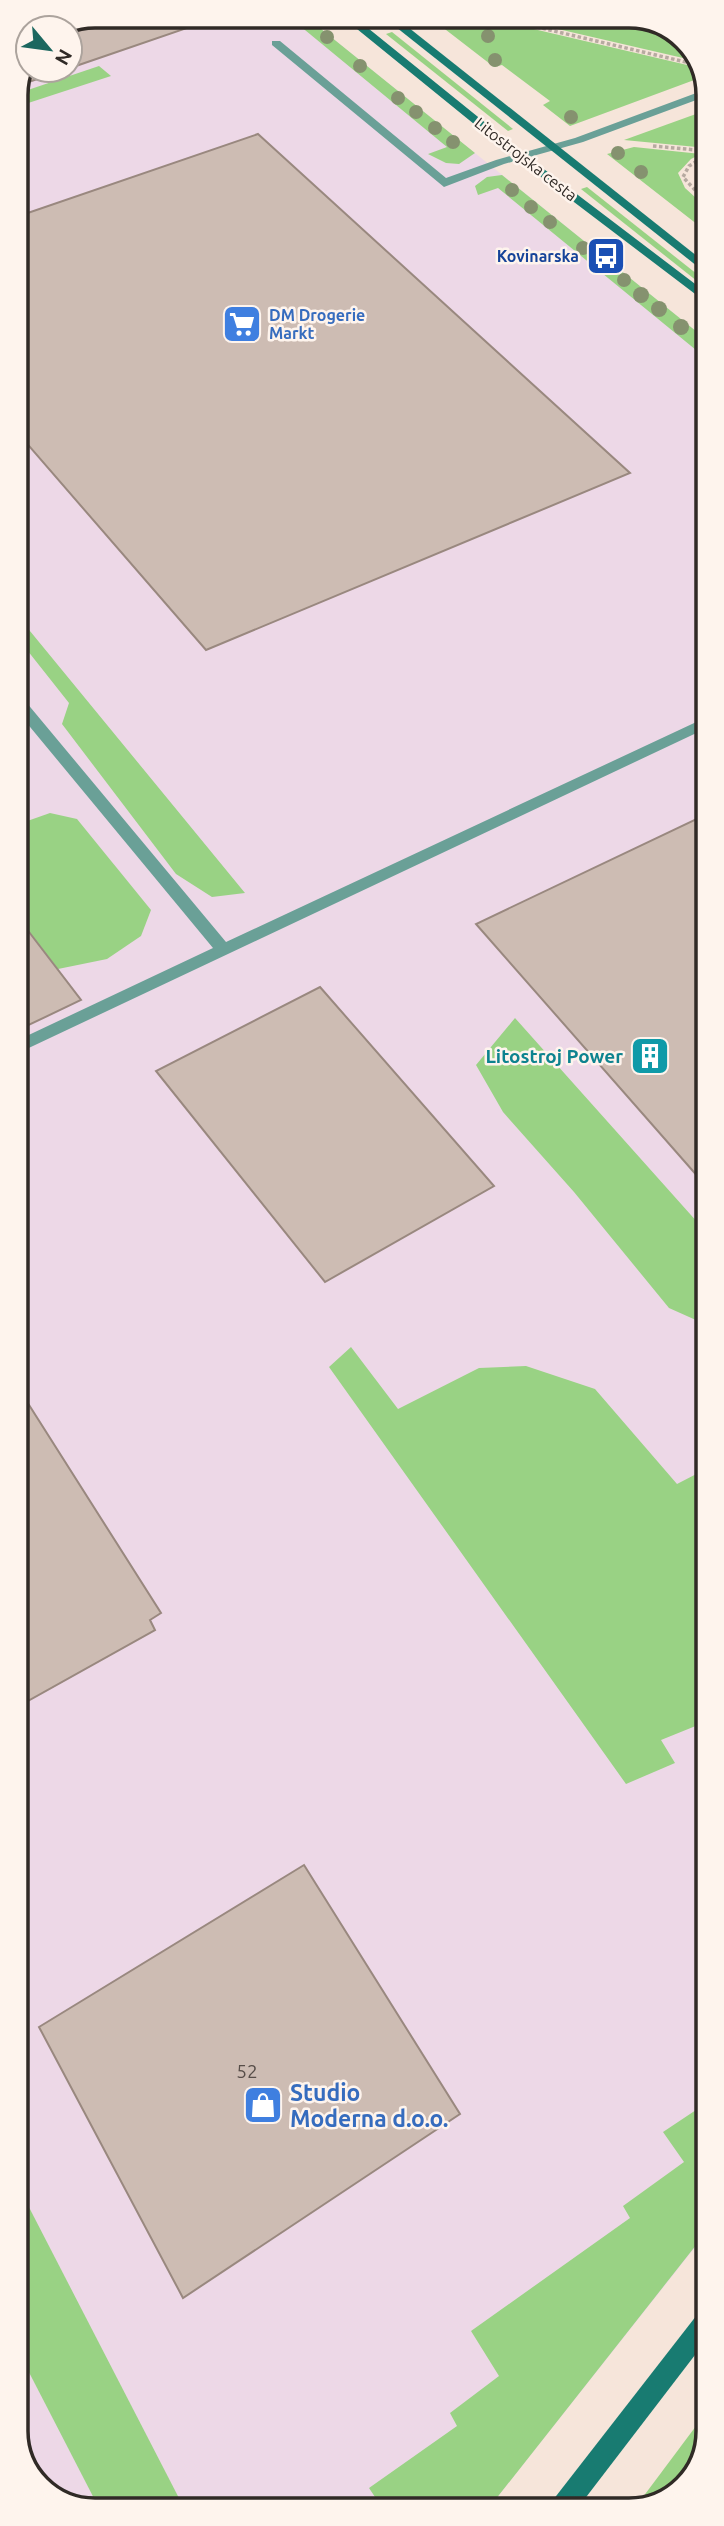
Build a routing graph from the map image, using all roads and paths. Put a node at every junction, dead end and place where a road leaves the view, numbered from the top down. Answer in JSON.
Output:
{"nodes":[{"id":1,"x":361,"y":28,"type":"edge"},
{"id":2,"x":402,"y":28,"type":"edge"},
{"id":3,"x":541,"y":28,"type":"edge"},
{"id":4,"x":276,"y":43,"type":"dead end"},
{"id":5,"x":688,"y":63,"type":"edge"},
{"id":6,"x":696,"y":96,"type":"edge"},
{"id":7,"x":552,"y":147,"type":"junction"},
{"id":8,"x":520,"y":156,"type":"junction"},
{"id":9,"x":696,"y":162,"type":"edge"},
{"id":10,"x":696,"y":191,"type":"edge"},
{"id":11,"x":696,"y":261,"type":"edge"},
{"id":12,"x":696,"y":291,"type":"edge"},
{"id":13,"x":28,"y":714,"type":"edge"},
{"id":14,"x":696,"y":727,"type":"edge"},
{"id":15,"x":224,"y":951,"type":"junction"},
{"id":16,"x":28,"y":1042,"type":"edge"},
{"id":17,"x":696,"y":2335,"type":"edge"},
{"id":18,"x":570,"y":2498,"type":"edge"}],
"edges":[{"from":1,"to":8,"type":"main road","name":"Litostrojska cesta"},
{"from":2,"to":7,"type":"main road","name":"Litostrojska cesta"},
{"from":3,"to":5,"type":"path"},
{"from":4,"to":8,"type":"street"},
{"from":6,"to":7,"type":"street"},
{"from":7,"to":8,"type":"street"},
{"from":7,"to":11,"type":"main road","name":"Litostrojska cesta"},
{"from":8,"to":12,"type":"main road","name":"Litostrojska cesta"},
{"from":9,"to":10,"type":"path"},
{"from":13,"to":15,"type":"street"},
{"from":14,"to":15,"type":"street"},
{"from":15,"to":16,"type":"street"},
{"from":17,"to":18,"type":"main road"}]}
